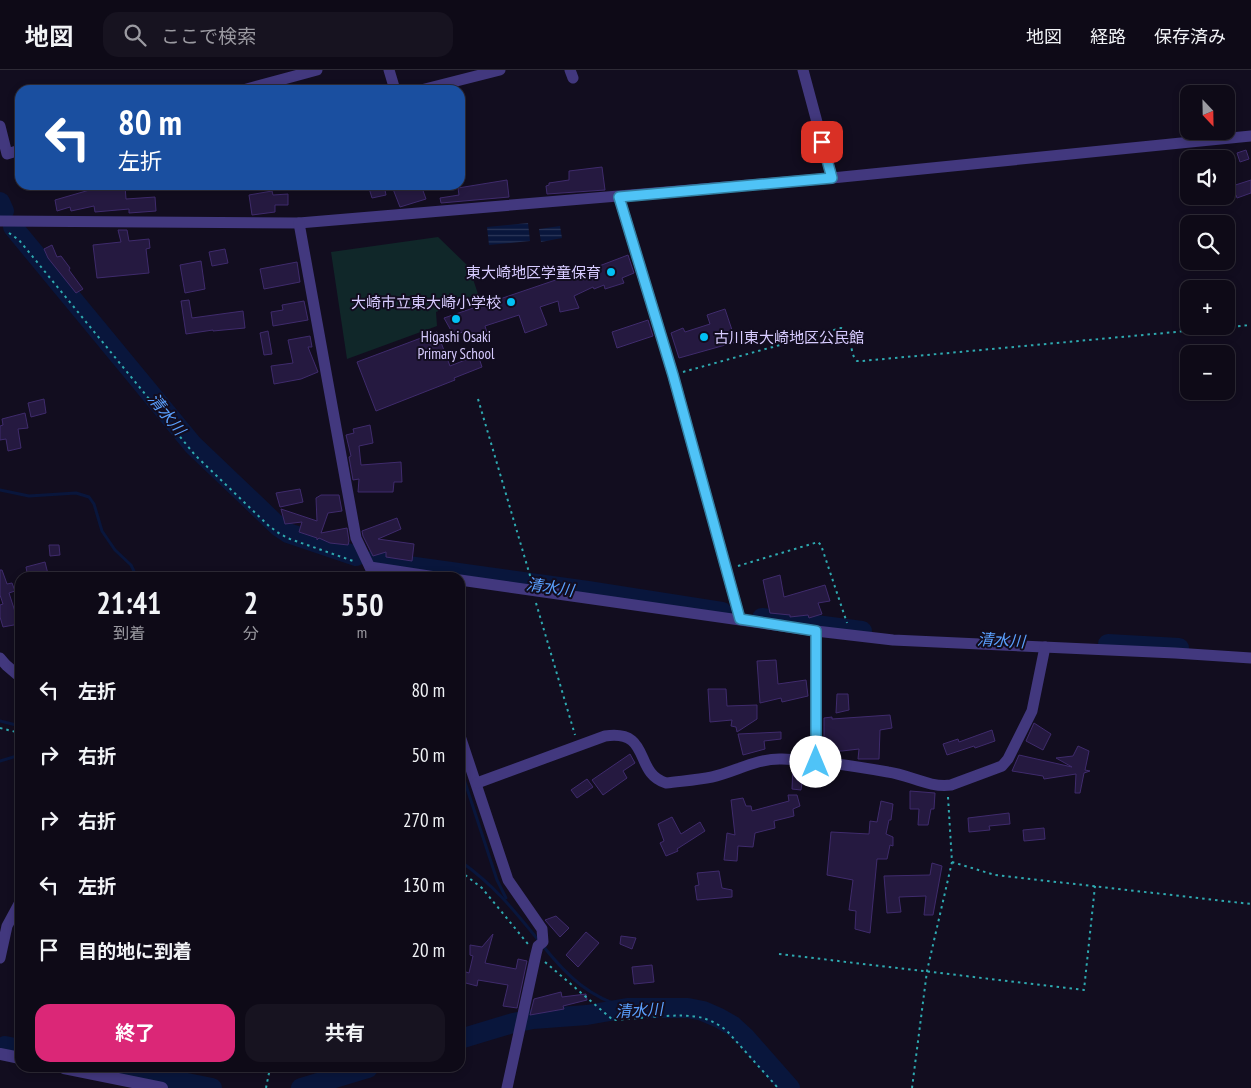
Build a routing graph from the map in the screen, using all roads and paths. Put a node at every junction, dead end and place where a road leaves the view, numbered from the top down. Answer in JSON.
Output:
{"nodes":[{"id":1,"x":317,"y":70,"type":"edge"},
{"id":2,"x":389,"y":70,"type":"edge"},
{"id":3,"x":500,"y":70,"type":"edge"},
{"id":4,"x":803,"y":70,"type":"edge"},
{"id":5,"x":262,"y":85,"type":"edge"},
{"id":6,"x":394,"y":85,"type":"edge"},
{"id":7,"x":441,"y":85,"type":"edge"},
{"id":8,"x":0,"y":126,"type":"edge"},
{"id":9,"x":1251,"y":136,"type":"edge"},
{"id":10,"x":15,"y":152,"type":"edge"},
{"id":11,"x":832,"y":178,"type":"junction"},
{"id":12,"x":619,"y":197,"type":"junction"},
{"id":13,"x":1,"y":221,"type":"edge"},
{"id":14,"x":299,"y":223,"type":"junction"},
{"id":15,"x":1251,"y":324,"type":"edge"},
{"id":16,"x":673,"y":375,"type":"junction"},
{"id":17,"x":478,"y":399,"type":"dead end"},
{"id":18,"x":726,"y":569,"type":"junction"},
{"id":19,"x":372,"y":572,"type":"edge"},
{"id":20,"x":465,"y":580,"type":"edge"},
{"id":21,"x":532,"y":585,"type":"junction"},
{"id":22,"x":740,"y":619,"type":"junction"},
{"id":23,"x":855,"y":624,"type":"dead end"},
{"id":24,"x":816,"y":631,"type":"junction"},
{"id":25,"x":1045,"y":647,"type":"junction"},
{"id":26,"x":0,"y":658,"type":"edge"},
{"id":27,"x":1251,"y":658,"type":"edge"},
{"id":28,"x":15,"y":673,"type":"edge"},
{"id":29,"x":0,"y":728,"type":"edge"},
{"id":30,"x":15,"y":732,"type":"edge"},
{"id":31,"x":578,"y":746,"type":"junction"},
{"id":32,"x":465,"y":751,"type":"edge"},
{"id":33,"x":816,"y":762,"type":"junction"},
{"id":34,"x":476,"y":783,"type":"junction"},
{"id":35,"x":943,"y":786,"type":"junction"},
{"id":36,"x":952,"y":862,"type":"junction"},
{"id":37,"x":465,"y":875,"type":"edge"},
{"id":38,"x":1095,"y":886,"type":"junction"},
{"id":39,"x":1251,"y":904,"type":"edge"},
{"id":40,"x":15,"y":911,"type":"edge"},
{"id":41,"x":539,"y":947,"type":"junction"},
{"id":42,"x":779,"y":954,"type":"dead end"},
{"id":43,"x":0,"y":958,"type":"edge"},
{"id":44,"x":927,"y":971,"type":"junction"},
{"id":45,"x":0,"y":1054,"type":"edge"},
{"id":46,"x":15,"y":1057,"type":"edge"},
{"id":47,"x":78,"y":1072,"type":"edge"},
{"id":48,"x":269,"y":1072,"type":"edge"},
{"id":49,"x":122,"y":1084,"type":"edge"},
{"id":50,"x":162,"y":1088,"type":"edge"},
{"id":51,"x":266,"y":1088,"type":"edge"},
{"id":52,"x":507,"y":1088,"type":"edge"},
{"id":53,"x":778,"y":1088,"type":"edge"},
{"id":54,"x":912,"y":1088,"type":"edge"}],
"edges":[{"from":1,"to":5,"type":"street"},
{"from":2,"to":6,"type":"street"},
{"from":3,"to":7,"type":"street"},
{"from":4,"to":11,"type":"street"},
{"from":8,"to":10,"type":"street"},
{"from":9,"to":11,"type":"street"},
{"from":11,"to":12,"type":"street"},
{"from":12,"to":14,"type":"street"},
{"from":12,"to":16,"type":"street"},
{"from":13,"to":14,"type":"street"},
{"from":13,"to":19,"type":"path"},
{"from":14,"to":19,"type":"street"},
{"from":15,"to":16,"type":"path"},
{"from":16,"to":18,"type":"street"},
{"from":17,"to":21,"type":"path"},
{"from":18,"to":22,"type":"street"},
{"from":18,"to":23,"type":"path"},
{"from":20,"to":21,"type":"street"},
{"from":21,"to":22,"type":"street"},
{"from":21,"to":31,"type":"path"},
{"from":22,"to":24,"type":"street"},
{"from":24,"to":25,"type":"street"},
{"from":24,"to":33,"type":"street"},
{"from":25,"to":27,"type":"street"},
{"from":25,"to":35,"type":"street"},
{"from":26,"to":28,"type":"street"},
{"from":29,"to":30,"type":"path"},
{"from":31,"to":33,"type":"street"},
{"from":31,"to":34,"type":"street"},
{"from":32,"to":34,"type":"street"},
{"from":33,"to":35,"type":"street"},
{"from":34,"to":41,"type":"street"},
{"from":35,"to":36,"type":"path"},
{"from":36,"to":38,"type":"path"},
{"from":36,"to":44,"type":"path"},
{"from":37,"to":41,"type":"path"},
{"from":38,"to":39,"type":"path"},
{"from":38,"to":44,"type":"path"},
{"from":40,"to":43,"type":"street"},
{"from":41,"to":52,"type":"street"},
{"from":41,"to":53,"type":"path"},
{"from":42,"to":44,"type":"path"},
{"from":44,"to":54,"type":"path"},
{"from":45,"to":46,"type":"street"},
{"from":47,"to":49,"type":"street"},
{"from":48,"to":51,"type":"path"},
{"from":49,"to":50,"type":"street"}]}
